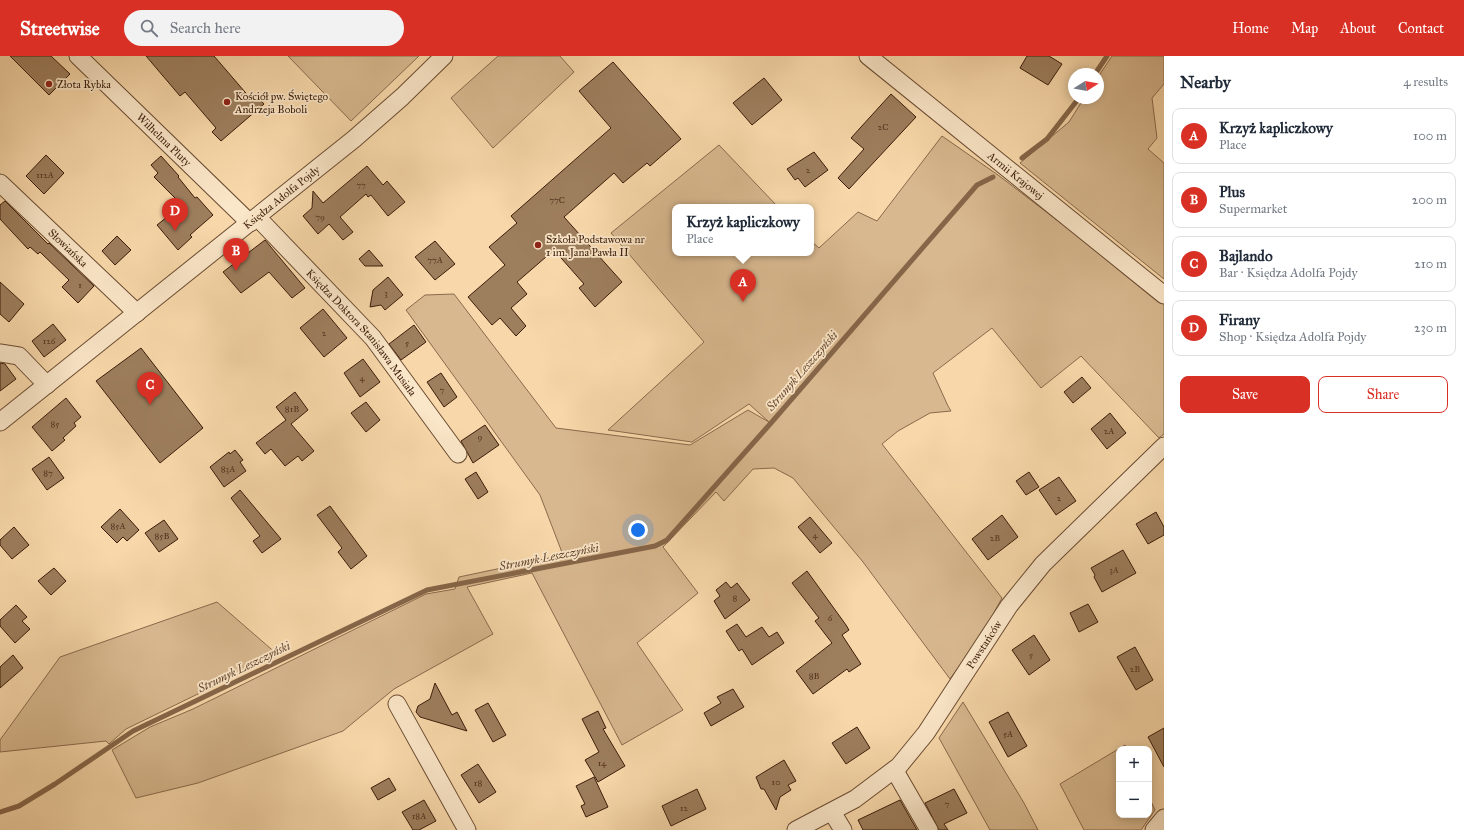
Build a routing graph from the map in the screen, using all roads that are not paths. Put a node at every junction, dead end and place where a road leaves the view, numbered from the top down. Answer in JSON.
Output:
{"nodes":[{"id":1,"x":78,"y":56,"type":"edge"},
{"id":2,"x":444,"y":56,"type":"edge"},
{"id":3,"x":868,"y":56,"type":"edge"},
{"id":4,"x":0,"y":183,"type":"edge"},
{"id":5,"x":254,"y":220,"type":"junction"},
{"id":6,"x":1164,"y":295,"type":"edge"},
{"id":7,"x":137,"y":313,"type":"junction"},
{"id":8,"x":0,"y":353,"type":"edge"},
{"id":9,"x":47,"y":385,"type":"junction"},
{"id":10,"x":0,"y":422,"type":"edge"},
{"id":11,"x":1164,"y":446,"type":"edge"},
{"id":12,"x":458,"y":454,"type":"dead end"},
{"id":13,"x":397,"y":704,"type":"dead end"},
{"id":14,"x":895,"y":771,"type":"junction"},
{"id":15,"x":832,"y":812,"type":"junction"},
{"id":16,"x":1164,"y":818,"type":"edge"},
{"id":17,"x":468,"y":830,"type":"edge"},
{"id":18,"x":796,"y":830,"type":"edge"},
{"id":19,"x":843,"y":830,"type":"edge"},
{"id":20,"x":929,"y":830,"type":"edge"},
{"id":21,"x":1154,"y":830,"type":"edge"}],
"edges":[{"from":1,"to":5,"type":"street","name":"Wilhelma Pluty"},
{"from":2,"to":5,"type":"street","name":"Księdza Adolfa Pojdy"},
{"from":3,"to":6,"type":"street","name":"Armii Krajowej"},
{"from":4,"to":7,"type":"street","name":"Słowiańska"},
{"from":5,"to":7,"type":"street","name":"Księdza Adolfa Pojdy"},
{"from":5,"to":12,"type":"street","name":"Księdza Doktora Stanisława Musiała"},
{"from":7,"to":9,"type":"street","name":"Księdza Adolfa Pojdy"},
{"from":8,"to":9,"type":"street"},
{"from":9,"to":10,"type":"street","name":"Księdza Adolfa Pojdy"},
{"from":11,"to":14,"type":"street","name":"Powstańców"},
{"from":13,"to":17,"type":"street"},
{"from":14,"to":15,"type":"street","name":"Powstańców"},
{"from":14,"to":20,"type":"street"},
{"from":15,"to":18,"type":"street","name":"Powstańców"},
{"from":15,"to":19,"type":"street"},
{"from":16,"to":21,"type":"street"}]}
